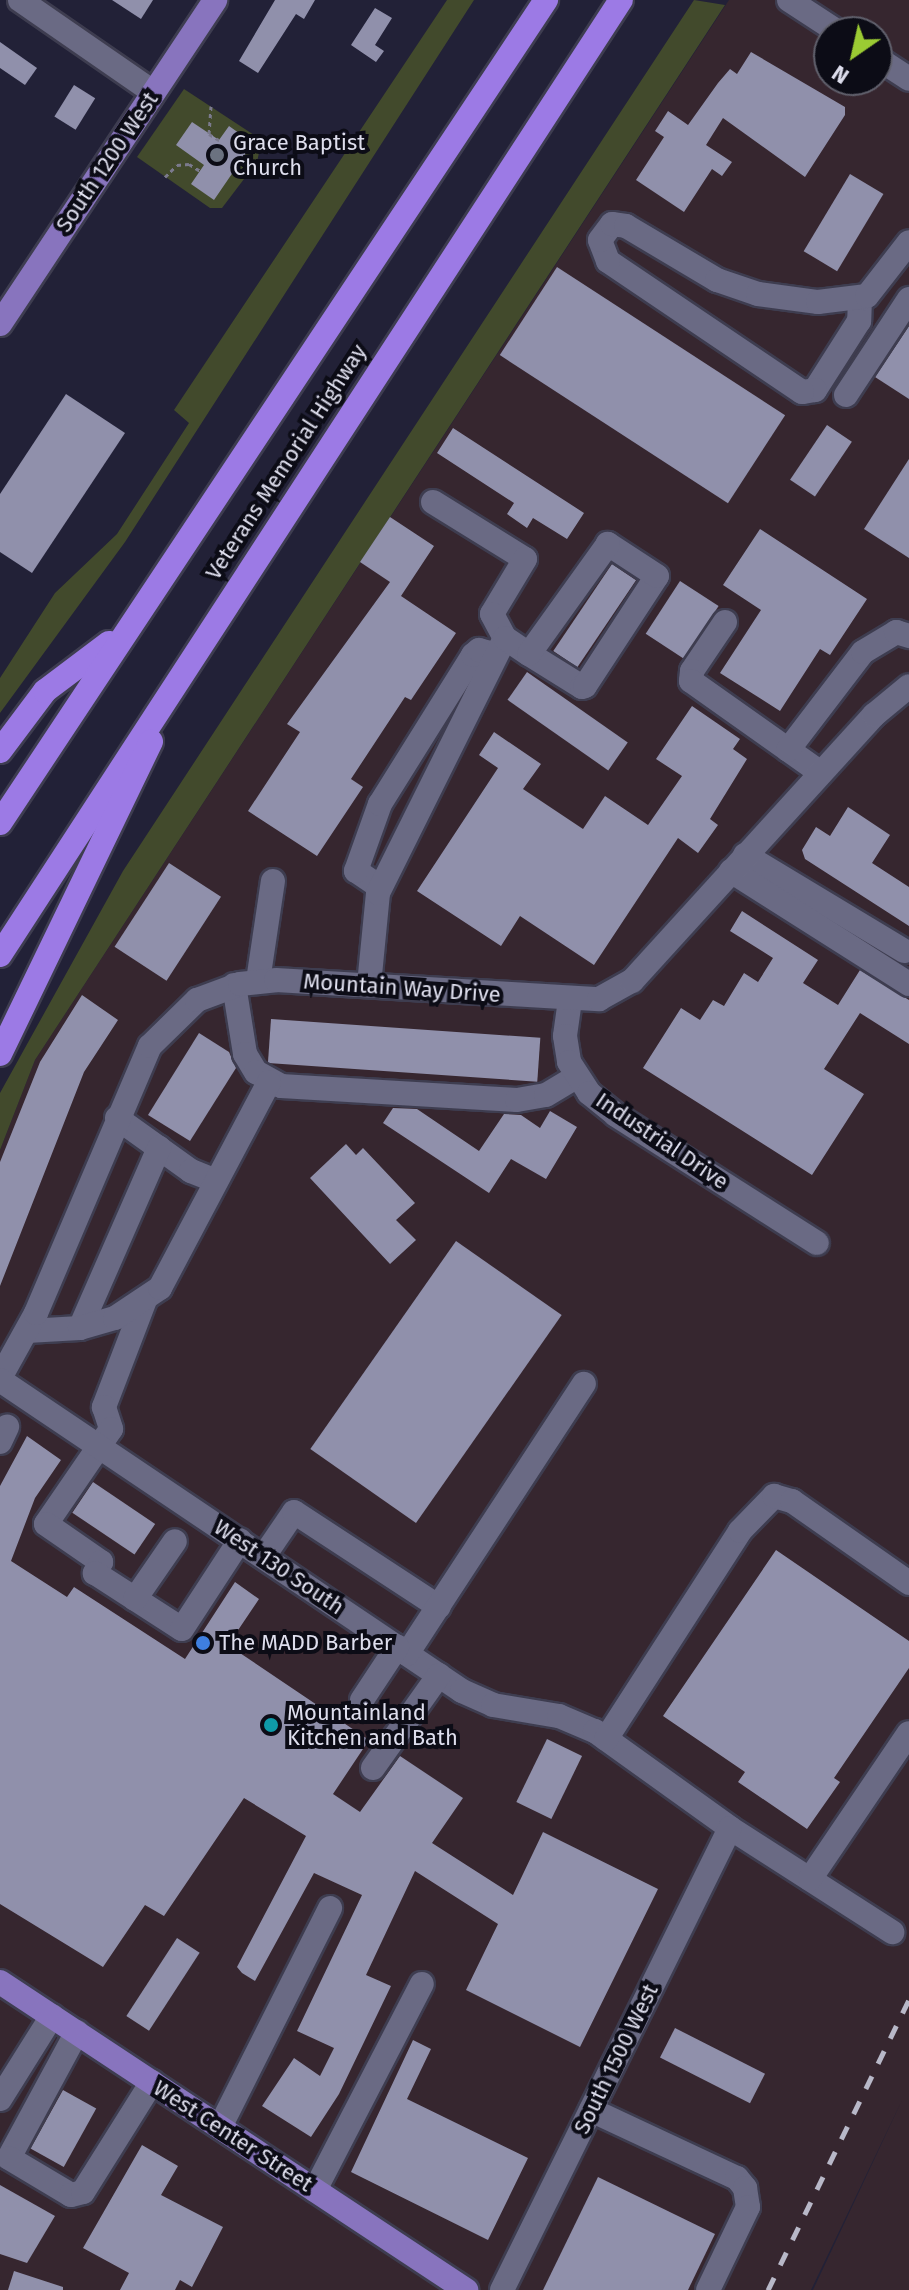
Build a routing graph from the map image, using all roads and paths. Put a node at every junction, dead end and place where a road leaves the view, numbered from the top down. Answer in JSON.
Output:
{"nodes":[{"id":1,"x":20,"y":0,"type":"edge"},
{"id":2,"x":215,"y":0,"type":"edge"},
{"id":3,"x":546,"y":0,"type":"edge"},
{"id":4,"x":621,"y":0,"type":"edge"},
{"id":5,"x":789,"y":0,"type":"edge"},
{"id":6,"x":814,"y":16,"type":"edge"},
{"id":7,"x":153,"y":92,"type":"junction"},
{"id":8,"x":211,"y":106,"type":"dead end"},
{"id":9,"x":219,"y":140,"type":"dead end"},
{"id":10,"x":200,"y":171,"type":"dead end"},
{"id":11,"x":165,"y":177,"type":"dead end"},
{"id":12,"x":909,"y":242,"type":"edge"},
{"id":13,"x":681,"y":261,"type":"junction"},
{"id":14,"x":888,"y":274,"type":"junction"},
{"id":15,"x":909,"y":288,"type":"edge"},
{"id":16,"x":659,"y":296,"type":"junction"},
{"id":17,"x":860,"y":298,"type":"junction"},
{"id":18,"x":909,"y":299,"type":"edge"},
{"id":19,"x":0,"y":324,"type":"edge"},
{"id":20,"x":846,"y":395,"type":"dead end"},
{"id":21,"x":433,"y":502,"type":"dead end"},
{"id":22,"x":725,"y":622,"type":"dead end"},
{"id":23,"x":124,"y":632,"type":"junction"},
{"id":24,"x":909,"y":636,"type":"edge"},
{"id":25,"x":199,"y":643,"type":"junction"},
{"id":26,"x":500,"y":646,"type":"junction"},
{"id":27,"x":529,"y":654,"type":"junction"},
{"id":28,"x":909,"y":686,"type":"edge"},
{"id":29,"x":412,"y":747,"type":"junction"},
{"id":30,"x":788,"y":750,"type":"junction"},
{"id":31,"x":0,"y":751,"type":"edge"},
{"id":32,"x":442,"y":762,"type":"junction"},
{"id":33,"x":821,"y":773,"type":"junction"},
{"id":34,"x":0,"y":823,"type":"edge"},
{"id":35,"x":738,"y":863,"type":"junction"},
{"id":36,"x":273,"y":881,"type":"dead end"},
{"id":37,"x":380,"y":887,"type":"junction"},
{"id":38,"x":904,"y":951,"type":"dead end"},
{"id":39,"x":0,"y":955,"type":"edge"},
{"id":40,"x":246,"y":983,"type":"junction"},
{"id":41,"x":909,"y":984,"type":"edge"},
{"id":42,"x":369,"y":985,"type":"junction"},
{"id":43,"x":570,"y":1000,"type":"junction"},
{"id":44,"x":0,"y":1054,"type":"edge"},
{"id":45,"x":576,"y":1077,"type":"junction"},
{"id":46,"x":269,"y":1082,"type":"junction"},
{"id":47,"x":117,"y":1118,"type":"junction"},
{"id":48,"x":159,"y":1148,"type":"junction"},
{"id":49,"x":213,"y":1180,"type":"junction"},
{"id":50,"x":817,"y":1243,"type":"dead end"},
{"id":51,"x":145,"y":1300,"type":"junction"},
{"id":52,"x":80,"y":1328,"type":"junction"},
{"id":53,"x":27,"y":1331,"type":"junction"},
{"id":54,"x":0,"y":1379,"type":"edge"},
{"id":55,"x":584,"y":1384,"type":"dead end"},
{"id":56,"x":101,"y":1447,"type":"junction"},
{"id":57,"x":240,"y":1540,"type":"junction"},
{"id":58,"x":175,"y":1541,"type":"dead end"},
{"id":59,"x":264,"y":1556,"type":"junction"},
{"id":60,"x":909,"y":1583,"type":"edge"},
{"id":61,"x":135,"y":1599,"type":"junction"},
{"id":62,"x":439,"y":1607,"type":"junction"},
{"id":63,"x":402,"y":1650,"type":"junction"},
{"id":64,"x":439,"y":1675,"type":"junction"},
{"id":65,"x":362,"y":1700,"type":"dead end"},
{"id":66,"x":909,"y":1733,"type":"edge"},
{"id":67,"x":606,"y":1739,"type":"junction"},
{"id":68,"x":373,"y":1768,"type":"dead end"},
{"id":69,"x":730,"y":1828,"type":"junction"},
{"id":70,"x":810,"y":1879,"type":"junction"},
{"id":71,"x":330,"y":1908,"type":"dead end"},
{"id":72,"x":892,"y":1932,"type":"dead end"},
{"id":73,"x":0,"y":1982,"type":"edge"},
{"id":74,"x":422,"y":1984,"type":"dead end"},
{"id":75,"x":52,"y":2016,"type":"junction"},
{"id":76,"x":77,"y":2032,"type":"junction"},
{"id":77,"x":152,"y":2082,"type":"junction"},
{"id":78,"x":0,"y":2099,"type":"edge"},
{"id":79,"x":591,"y":2110,"type":"junction"},
{"id":80,"x":220,"y":2127,"type":"junction"},
{"id":81,"x":315,"y":2190,"type":"junction"},
{"id":82,"x":466,"y":2290,"type":"edge"},
{"id":83,"x":502,"y":2290,"type":"edge"},
{"id":84,"x":708,"y":2290,"type":"edge"}],
"edges":[{"from":1,"to":7,"type":"street"},
{"from":2,"to":7,"type":"main road","name":"South 1200 West"},
{"from":3,"to":23,"type":"highway","name":"Veterans Memorial Highway"},
{"from":4,"to":25,"type":"highway","name":"Veterans Memorial Highway"},
{"from":5,"to":6,"type":"street"},
{"from":7,"to":19,"type":"main road","name":"South 1200 West"},
{"from":8,"to":9,"type":"path"},
{"from":10,"to":11,"type":"path"},
{"from":12,"to":14,"type":"street"},
{"from":13,"to":16,"type":"street"},
{"from":13,"to":16,"type":"street"},
{"from":13,"to":17,"type":"street"},
{"from":14,"to":15,"type":"street"},
{"from":14,"to":17,"type":"street"},
{"from":16,"to":17,"type":"street"},
{"from":18,"to":20,"type":"street"},
{"from":21,"to":26,"type":"street"},
{"from":22,"to":30,"type":"street"},
{"from":23,"to":31,"type":"highway"},
{"from":23,"to":34,"type":"highway","name":"Veterans Memorial Highway"},
{"from":24,"to":30,"type":"street"},
{"from":25,"to":39,"type":"highway","name":"Veterans Memorial Highway"},
{"from":25,"to":44,"type":"highway"},
{"from":26,"to":27,"type":"street"},
{"from":26,"to":29,"type":"street"},
{"from":26,"to":32,"type":"street"},
{"from":27,"to":27,"type":"street"},
{"from":28,"to":33,"type":"street","name":"Mountain Way Drive"},
{"from":29,"to":32,"type":"street"},
{"from":29,"to":37,"type":"street"},
{"from":30,"to":33,"type":"street"},
{"from":32,"to":37,"type":"street"},
{"from":33,"to":35,"type":"street","name":"Mountain Way Drive"},
{"from":35,"to":38,"type":"street"},
{"from":35,"to":41,"type":"street"},
{"from":35,"to":43,"type":"street","name":"Mountain Way Drive"},
{"from":36,"to":40,"type":"street"},
{"from":37,"to":42,"type":"street"},
{"from":40,"to":42,"type":"street","name":"Mountain Way Drive"},
{"from":40,"to":46,"type":"street"},
{"from":40,"to":47,"type":"street","name":"Mountain Way Drive"},
{"from":42,"to":43,"type":"street","name":"Mountain Way Drive"},
{"from":43,"to":45,"type":"street","name":"Industrial Drive"},
{"from":45,"to":46,"type":"street"},
{"from":45,"to":50,"type":"street","name":"Industrial Drive"},
{"from":46,"to":49,"type":"street"},
{"from":47,"to":48,"type":"street"},
{"from":47,"to":53,"type":"street","name":"Mountain Way Drive"},
{"from":48,"to":49,"type":"street"},
{"from":48,"to":52,"type":"street"},
{"from":49,"to":51,"type":"street"},
{"from":51,"to":52,"type":"street"},
{"from":51,"to":56,"type":"street"},
{"from":52,"to":53,"type":"street"},
{"from":53,"to":54,"type":"street","name":"Mountain Way Drive"},
{"from":54,"to":56,"type":"street","name":"West 130 South"},
{"from":55,"to":62,"type":"street"},
{"from":56,"to":57,"type":"street","name":"West 130 South"},
{"from":56,"to":61,"type":"street"},
{"from":57,"to":59,"type":"street","name":"West 130 South"},
{"from":57,"to":61,"type":"street"},
{"from":58,"to":61,"type":"street"},
{"from":59,"to":62,"type":"street"},
{"from":59,"to":63,"type":"street","name":"West 130 South"},
{"from":60,"to":67,"type":"street"},
{"from":62,"to":63,"type":"street"},
{"from":63,"to":64,"type":"street","name":"West 130 South"},
{"from":63,"to":65,"type":"street"},
{"from":64,"to":67,"type":"street","name":"West 130 South"},
{"from":64,"to":68,"type":"street"},
{"from":66,"to":70,"type":"street"},
{"from":67,"to":69,"type":"street","name":"West 130 South"},
{"from":69,"to":70,"type":"street","name":"West 130 South"},
{"from":69,"to":79,"type":"street","name":"South 1500 West"},
{"from":70,"to":72,"type":"street","name":"West 130 South"},
{"from":71,"to":80,"type":"street"},
{"from":73,"to":75,"type":"main road","name":"West Center Street"},
{"from":74,"to":81,"type":"street"},
{"from":75,"to":76,"type":"main road","name":"West Center Street"},
{"from":75,"to":78,"type":"street"},
{"from":76,"to":77,"type":"main road","name":"West Center Street"},
{"from":76,"to":77,"type":"street"},
{"from":77,"to":80,"type":"main road","name":"West Center Street"},
{"from":79,"to":83,"type":"street","name":"South 1500 West"},
{"from":79,"to":84,"type":"street"},
{"from":80,"to":81,"type":"main road","name":"West Center Street"},
{"from":81,"to":82,"type":"main road","name":"West Center Street"}]}
